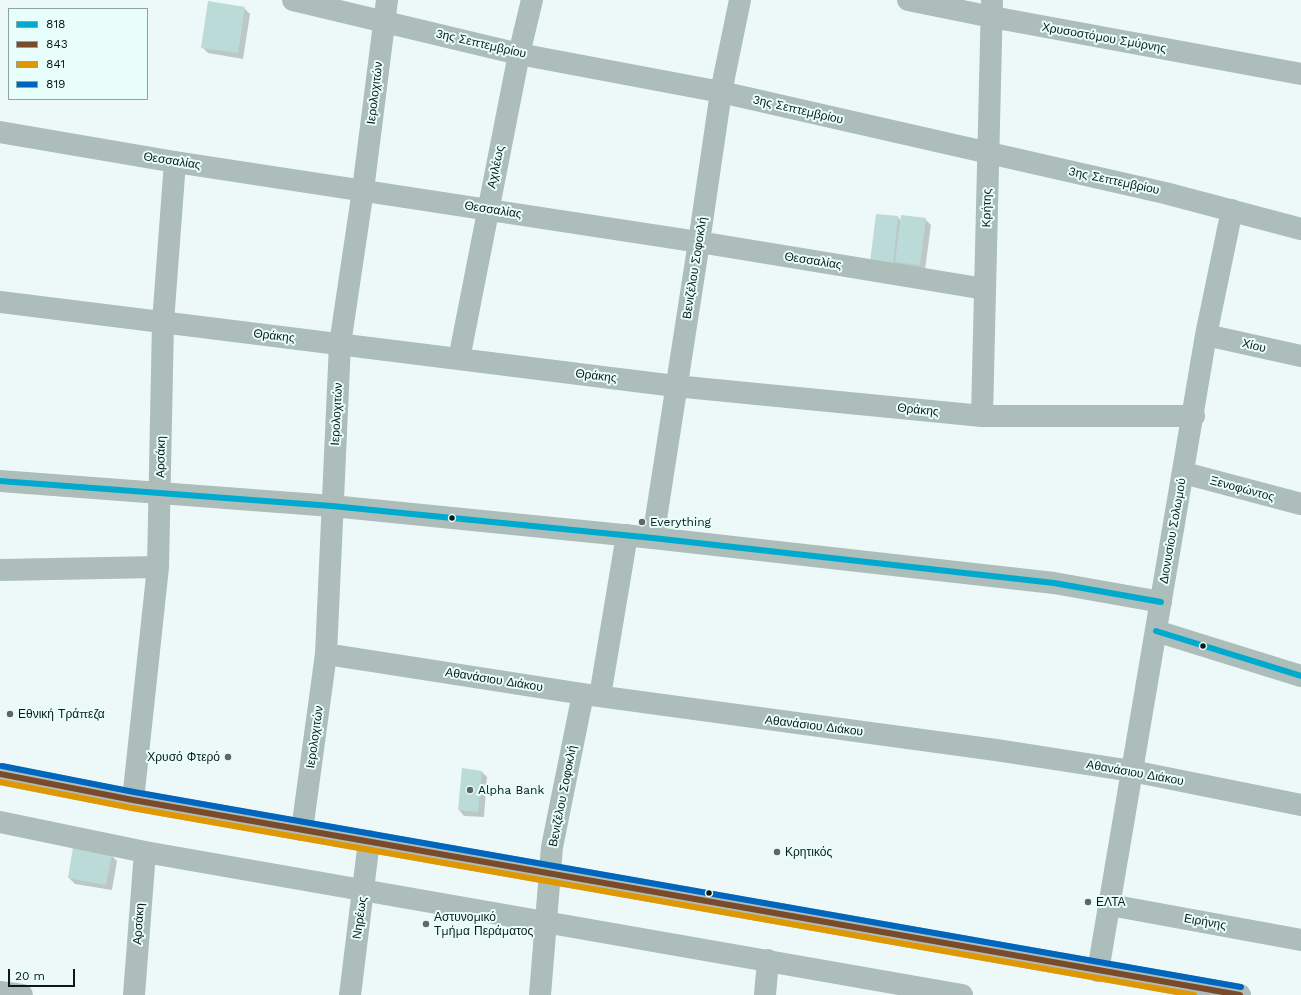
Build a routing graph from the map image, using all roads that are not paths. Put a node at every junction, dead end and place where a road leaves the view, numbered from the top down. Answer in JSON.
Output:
{"nodes":[{"id":1,"x":293,"y":0,"type":"edge"},
{"id":2,"x":387,"y":0,"type":"edge"},
{"id":3,"x":532,"y":0,"type":"edge"},
{"id":4,"x":740,"y":0,"type":"edge"},
{"id":5,"x":908,"y":0,"type":"edge"},
{"id":6,"x":992,"y":9,"type":"edge"},
{"id":7,"x":384,"y":22,"type":"junction"},
{"id":8,"x":519,"y":54,"type":"junction"},
{"id":9,"x":1301,"y":74,"type":"edge"},
{"id":10,"x":721,"y":92,"type":"junction"},
{"id":11,"x":0,"y":132,"type":"edge"},
{"id":12,"x":988,"y":154,"type":"junction"},
{"id":13,"x":175,"y":162,"type":"junction"},
{"id":14,"x":362,"y":190,"type":"junction"},
{"id":15,"x":487,"y":209,"type":"junction"},
{"id":16,"x":1232,"y":210,"type":"junction"},
{"id":17,"x":1301,"y":229,"type":"edge"},
{"id":18,"x":700,"y":242,"type":"junction"},
{"id":19,"x":985,"y":289,"type":"junction"},
{"id":20,"x":0,"y":302,"type":"edge"},
{"id":21,"x":163,"y":322,"type":"junction"},
{"id":22,"x":1206,"y":335,"type":"junction"},
{"id":23,"x":340,"y":344,"type":"junction"},
{"id":24,"x":1301,"y":356,"type":"edge"},
{"id":25,"x":459,"y":359,"type":"junction"},
{"id":26,"x":675,"y":386,"type":"junction"},
{"id":27,"x":982,"y":416,"type":"junction"},
{"id":28,"x":1194,"y":416,"type":"junction"},
{"id":29,"x":1184,"y":473,"type":"junction"},
{"id":30,"x":0,"y":481,"type":"edge"},
{"id":31,"x":160,"y":494,"type":"junction"},
{"id":32,"x":1301,"y":504,"type":"edge"},
{"id":33,"x":332,"y":506,"type":"junction"},
{"id":34,"x":627,"y":535,"type":"junction"},
{"id":35,"x":653,"y":538,"type":"junction"},
{"id":36,"x":158,"y":566,"type":"junction"},
{"id":37,"x":0,"y":570,"type":"edge"},
{"id":38,"x":1161,"y":602,"type":"junction"},
{"id":39,"x":1156,"y":631,"type":"junction"},
{"id":40,"x":326,"y":654,"type":"junction"},
{"id":41,"x":1301,"y":676,"type":"edge"},
{"id":42,"x":592,"y":695,"type":"junction"},
{"id":43,"x":1132,"y":771,"type":"junction"},
{"id":44,"x":0,"y":774,"type":"edge"},
{"id":45,"x":133,"y":800,"type":"junction"},
{"id":46,"x":1301,"y":805,"type":"edge"},
{"id":47,"x":0,"y":822,"type":"edge"},
{"id":48,"x":302,"y":830,"type":"junction"},
{"id":49,"x":369,"y":841,"type":"junction"},
{"id":50,"x":145,"y":852,"type":"junction"},
{"id":51,"x":550,"y":873,"type":"junction"},
{"id":52,"x":364,"y":889,"type":"junction"},
{"id":53,"x":1110,"y":905,"type":"junction"},
{"id":54,"x":547,"y":923,"type":"junction"},
{"id":55,"x":1301,"y":940,"type":"edge"},
{"id":56,"x":768,"y":960,"type":"junction"},
{"id":57,"x":1098,"y":971,"type":"junction"},
{"id":58,"x":0,"y":992,"type":"edge"},
{"id":59,"x":22,"y":995,"type":"edge"},
{"id":60,"x":134,"y":995,"type":"edge"},
{"id":61,"x":350,"y":995,"type":"edge"},
{"id":62,"x":540,"y":995,"type":"edge"},
{"id":63,"x":764,"y":995,"type":"edge"},
{"id":64,"x":962,"y":995,"type":"edge"},
{"id":65,"x":1240,"y":995,"type":"edge"}],
"edges":[{"from":1,"to":7,"type":"street","name":"3ης Σεπτεμβρίου"},
{"from":2,"to":7,"type":"street","name":"Ιερολοχιτών"},
{"from":3,"to":8,"type":"street","name":"Αχιλέως"},
{"from":4,"to":10,"type":"street","name":"Βενιζέλου Σοφοκλή"},
{"from":5,"to":6,"type":"street","name":"Χρυσοστόμου Σμύρνης"},
{"from":6,"to":9,"type":"street","name":"Χρυσοστόμου Σμύρνης"},
{"from":6,"to":12,"type":"street","name":"Κρήτης"},
{"from":7,"to":8,"type":"street","name":"3ης Σεπτεμβρίου"},
{"from":7,"to":14,"type":"street","name":"Ιερολοχιτών"},
{"from":8,"to":10,"type":"street","name":"3ης Σεπτεμβρίου"},
{"from":8,"to":15,"type":"street","name":"Αχιλέως"},
{"from":10,"to":12,"type":"street","name":"3ης Σεπτεμβρίου"},
{"from":10,"to":18,"type":"street","name":"Βενιζέλου Σοφοκλή"},
{"from":11,"to":13,"type":"street","name":"Θεσσαλίας"},
{"from":12,"to":16,"type":"street","name":"3ης Σεπτεμβρίου"},
{"from":12,"to":19,"type":"street","name":"Κρήτης"},
{"from":13,"to":14,"type":"street","name":"Θεσσαλίας"},
{"from":13,"to":21,"type":"street","name":"Αρσάκη"},
{"from":14,"to":15,"type":"street","name":"Θεσσαλίας"},
{"from":14,"to":23,"type":"street","name":"Ιερολοχιτών"},
{"from":15,"to":18,"type":"street","name":"Θεσσαλίας"},
{"from":15,"to":25,"type":"street","name":"Αχιλέως"},
{"from":16,"to":17,"type":"street","name":"3ης Σεπτεμβρίου"},
{"from":16,"to":22,"type":"street","name":"Διονυσίου Σολωμού"},
{"from":18,"to":19,"type":"street","name":"Θεσσαλίας"},
{"from":18,"to":26,"type":"street","name":"Βενιζέλου Σοφοκλή"},
{"from":19,"to":27,"type":"street","name":"Κρήτης"},
{"from":20,"to":21,"type":"street","name":"Θράκης"},
{"from":21,"to":23,"type":"street","name":"Θράκης"},
{"from":21,"to":31,"type":"street","name":"Αρσάκη"},
{"from":22,"to":24,"type":"street","name":"Χίου"},
{"from":22,"to":28,"type":"street","name":"Διονυσίου Σολωμού"},
{"from":23,"to":25,"type":"street","name":"Θράκης"},
{"from":23,"to":33,"type":"street","name":"Ιερολοχιτών"},
{"from":25,"to":26,"type":"street","name":"Θράκης"},
{"from":26,"to":27,"type":"street","name":"Θράκης"},
{"from":26,"to":35,"type":"street","name":"Βενιζέλου Σοφοκλή"},
{"from":27,"to":28,"type":"street","name":"Θράκης"},
{"from":28,"to":29,"type":"street","name":"Διονυσίου Σολωμού"},
{"from":29,"to":32,"type":"street","name":"Ξενοφώντος"},
{"from":29,"to":38,"type":"street","name":"Διονυσίου Σολωμού"},
{"from":30,"to":31,"type":"street"},
{"from":31,"to":33,"type":"street"},
{"from":31,"to":36,"type":"street","name":"Αρσάκη"},
{"from":33,"to":34,"type":"street"},
{"from":33,"to":40,"type":"street","name":"Ιερολοχιτών"},
{"from":34,"to":35,"type":"street"},
{"from":34,"to":42,"type":"street","name":"Βενιζέλου Σοφοκλή"},
{"from":35,"to":38,"type":"street"},
{"from":36,"to":37,"type":"street"},
{"from":36,"to":45,"type":"street","name":"Αρσάκη"},
{"from":38,"to":39,"type":"street","name":"Διονυσίου Σολωμού"},
{"from":39,"to":41,"type":"street"},
{"from":39,"to":43,"type":"street","name":"Διονυσίου Σολωμού"},
{"from":40,"to":42,"type":"street","name":"Αθανάσιου Διάκου"},
{"from":40,"to":48,"type":"street","name":"Ιερολοχιτών"},
{"from":42,"to":43,"type":"street","name":"Αθανάσιου Διάκου"},
{"from":42,"to":51,"type":"street","name":"Βενιζέλου Σοφοκλή"},
{"from":43,"to":46,"type":"street","name":"Αθανάσιου Διάκου"},
{"from":43,"to":53,"type":"street","name":"Διονυσίου Σολωμού"},
{"from":44,"to":45,"type":"main road"},
{"from":45,"to":48,"type":"main road"},
{"from":47,"to":50,"type":"street"},
{"from":48,"to":49,"type":"main road"},
{"from":49,"to":51,"type":"main road"},
{"from":49,"to":52,"type":"street","name":"Νηρέως"},
{"from":50,"to":52,"type":"street"},
{"from":50,"to":60,"type":"street","name":"Αρσάκη"},
{"from":51,"to":54,"type":"street","name":"Βενιζέλου Σοφοκλή"},
{"from":51,"to":57,"type":"main road"},
{"from":52,"to":54,"type":"street"},
{"from":52,"to":61,"type":"street","name":"Νηρέως"},
{"from":53,"to":55,"type":"street","name":"Ειρήνης"},
{"from":53,"to":57,"type":"street","name":"Διονυσίου Σολωμού"},
{"from":54,"to":56,"type":"street"},
{"from":54,"to":62,"type":"street","name":"Βενιζέλου Σοφοκλή"},
{"from":56,"to":63,"type":"street"},
{"from":56,"to":64,"type":"street"},
{"from":57,"to":65,"type":"main road"},
{"from":58,"to":59,"type":"street"}]}
